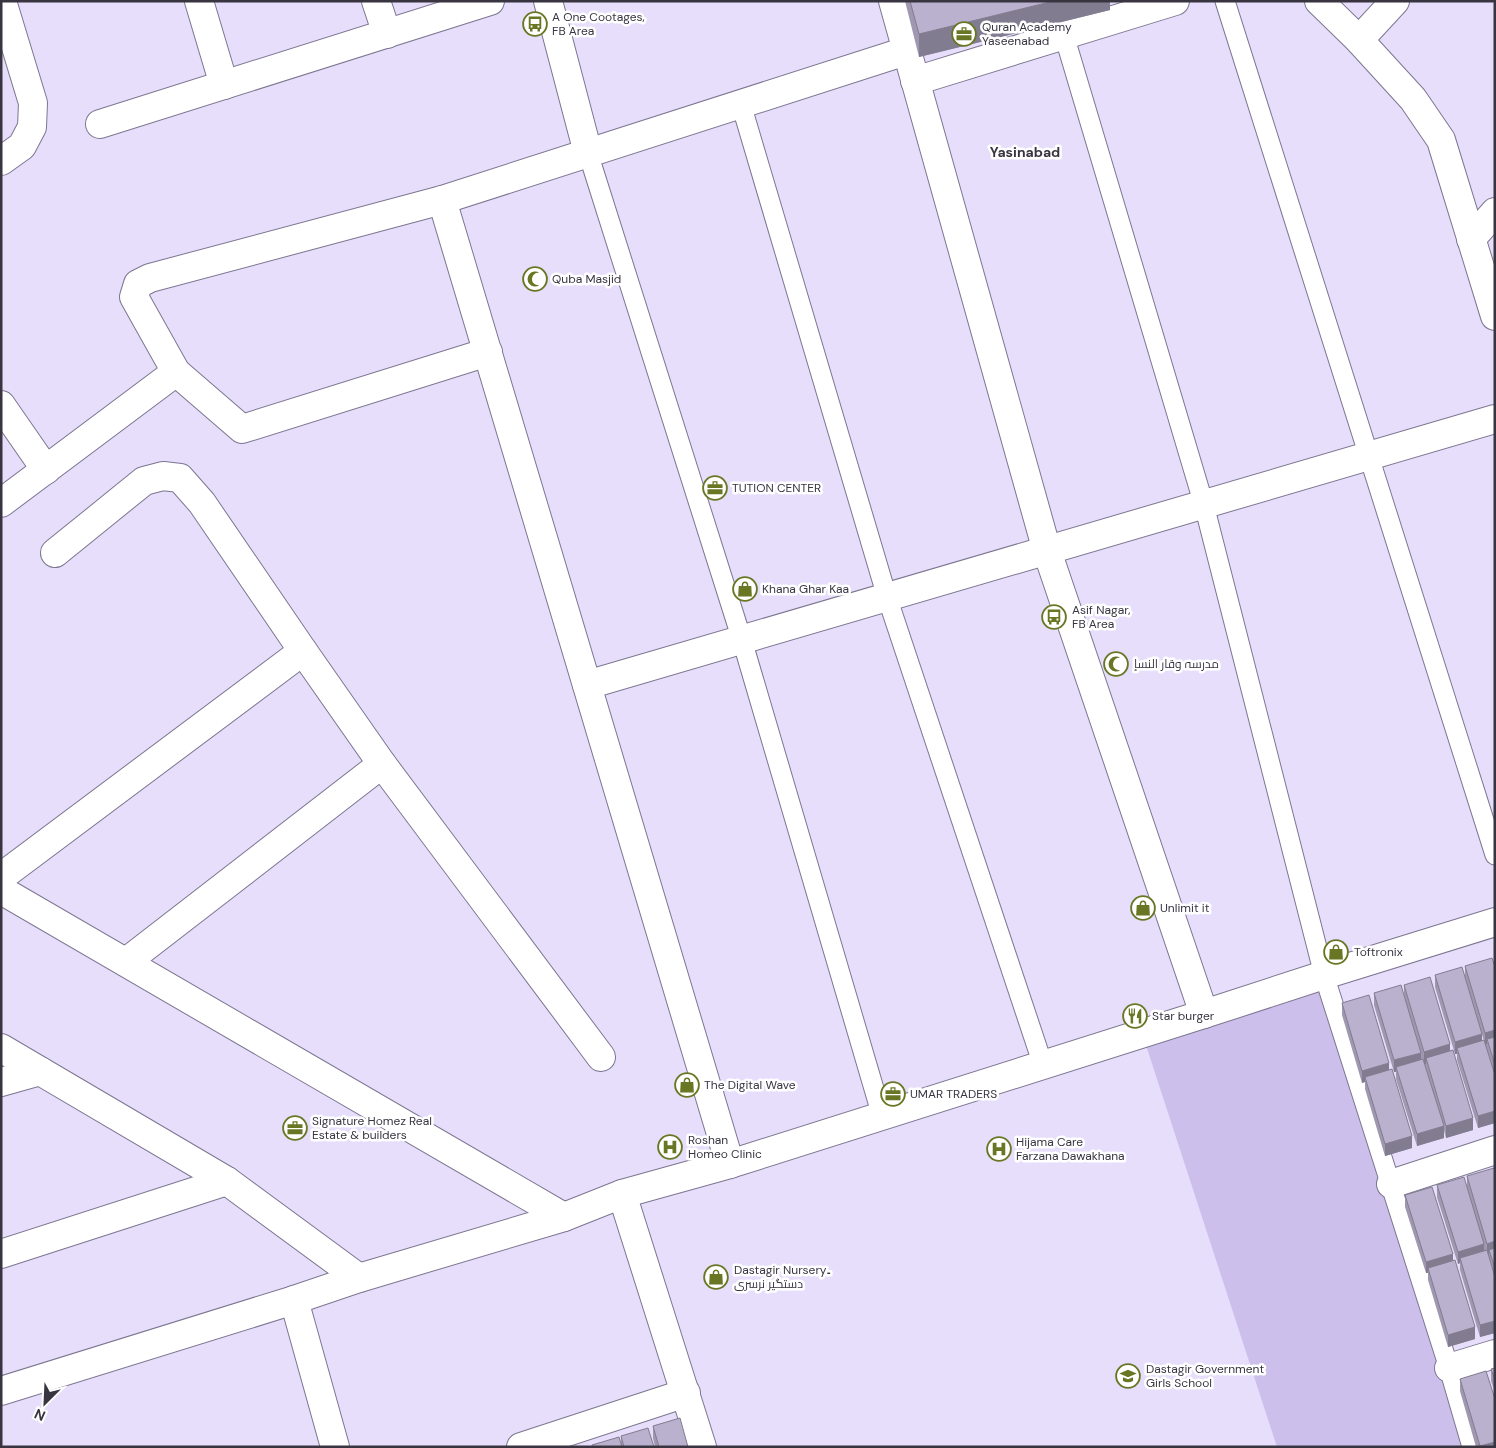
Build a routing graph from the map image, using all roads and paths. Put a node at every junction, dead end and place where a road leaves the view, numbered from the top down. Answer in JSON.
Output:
{"nodes":[{"id":1,"x":2,"y":1,"type":"edge"},
{"id":2,"x":199,"y":1,"type":"edge"},
{"id":3,"x":376,"y":1,"type":"edge"},
{"id":4,"x":490,"y":1,"type":"edge"},
{"id":5,"x":548,"y":1,"type":"edge"},
{"id":6,"x":893,"y":1,"type":"edge"},
{"id":7,"x":1175,"y":1,"type":"edge"},
{"id":8,"x":1225,"y":1,"type":"edge"},
{"id":9,"x":1319,"y":1,"type":"edge"},
{"id":10,"x":1395,"y":1,"type":"edge"},
{"id":11,"x":386,"y":34,"type":"junction"},
{"id":12,"x":1064,"y":35,"type":"junction"},
{"id":13,"x":1359,"y":40,"type":"junction"},
{"id":14,"x":906,"y":50,"type":"junction"},
{"id":15,"x":915,"y":81,"type":"junction"},
{"id":16,"x":224,"y":85,"type":"junction"},
{"id":17,"x":741,"y":104,"type":"junction"},
{"id":18,"x":100,"y":124,"type":"dead end"},
{"id":19,"x":588,"y":153,"type":"junction"},
{"id":20,"x":1,"y":161,"type":"edge"},
{"id":21,"x":442,"y":200,"type":"junction"},
{"id":22,"x":1495,"y":212,"type":"edge"},
{"id":23,"x":1471,"y":239,"type":"junction"},
{"id":24,"x":1495,"y":316,"type":"edge"},
{"id":25,"x":488,"y":352,"type":"junction"},
{"id":26,"x":176,"y":372,"type":"junction"},
{"id":27,"x":1,"y":405,"type":"edge"},
{"id":28,"x":1495,"y":419,"type":"edge"},
{"id":29,"x":1369,"y":456,"type":"junction"},
{"id":30,"x":46,"y":470,"type":"junction"},
{"id":31,"x":1,"y":503,"type":"edge"},
{"id":32,"x":1204,"y":505,"type":"junction"},
{"id":33,"x":1047,"y":551,"type":"junction"},
{"id":34,"x":55,"y":553,"type":"dead end"},
{"id":35,"x":888,"y":598,"type":"junction"},
{"id":36,"x":742,"y":640,"type":"junction"},
{"id":37,"x":303,"y":652,"type":"junction"},
{"id":38,"x":587,"y":685,"type":"junction"},
{"id":39,"x":382,"y":764,"type":"junction"},
{"id":40,"x":1495,"y":855,"type":"edge"},
{"id":41,"x":1,"y":878,"type":"edge"},
{"id":42,"x":1,"y":890,"type":"edge"},
{"id":43,"x":1495,"y":922,"type":"edge"},
{"id":44,"x":126,"y":962,"type":"junction"},
{"id":45,"x":1324,"y":975,"type":"junction"},
{"id":46,"x":1204,"y":1014,"type":"junction"},
{"id":47,"x":1,"y":1048,"type":"edge"},
{"id":48,"x":601,"y":1057,"type":"dead end"},
{"id":49,"x":1043,"y":1065,"type":"junction"},
{"id":50,"x":40,"y":1071,"type":"junction"},
{"id":51,"x":1,"y":1082,"type":"edge"},
{"id":52,"x":882,"y":1116,"type":"junction"},
{"id":53,"x":1495,"y":1150,"type":"edge"},
{"id":54,"x":730,"y":1164,"type":"junction"},
{"id":55,"x":227,"y":1181,"type":"junction"},
{"id":56,"x":1391,"y":1184,"type":"junction"},
{"id":57,"x":622,"y":1194,"type":"junction"},
{"id":58,"x":564,"y":1217,"type":"junction"},
{"id":59,"x":1,"y":1254,"type":"edge"},
{"id":60,"x":359,"y":1278,"type":"junction"},
{"id":61,"x":294,"y":1300,"type":"junction"},
{"id":62,"x":1495,"y":1354,"type":"edge"},
{"id":63,"x":1449,"y":1368,"type":"junction"},
{"id":64,"x":1,"y":1391,"type":"edge"},
{"id":65,"x":686,"y":1393,"type":"junction"},
{"id":66,"x":335,"y":1447,"type":"edge"},
{"id":67,"x":521,"y":1447,"type":"edge"},
{"id":68,"x":702,"y":1447,"type":"edge"},
{"id":69,"x":1472,"y":1447,"type":"edge"}],
"edges":[{"from":1,"to":20,"type":"street"},
{"from":2,"to":16,"type":"street"},
{"from":3,"to":11,"type":"street"},
{"from":4,"to":11,"type":"street"},
{"from":5,"to":19,"type":"street"},
{"from":6,"to":14,"type":"street"},
{"from":7,"to":12,"type":"street"},
{"from":8,"to":29,"type":"lane"},
{"from":9,"to":13,"type":"street"},
{"from":10,"to":13,"type":"street"},
{"from":11,"to":16,"type":"street"},
{"from":12,"to":15,"type":"street"},
{"from":12,"to":32,"type":"lane"},
{"from":13,"to":23,"type":"street"},
{"from":14,"to":15,"type":"street"},
{"from":14,"to":17,"type":"street"},
{"from":15,"to":33,"type":"street"},
{"from":16,"to":18,"type":"street"},
{"from":17,"to":19,"type":"street"},
{"from":17,"to":35,"type":"lane"},
{"from":19,"to":21,"type":"street"},
{"from":19,"to":36,"type":"lane"},
{"from":21,"to":25,"type":"street"},
{"from":21,"to":26,"type":"street"},
{"from":22,"to":23,"type":"street"},
{"from":23,"to":24,"type":"street"},
{"from":25,"to":26,"type":"street"},
{"from":25,"to":38,"type":"street"},
{"from":26,"to":30,"type":"street"},
{"from":27,"to":30,"type":"street"},
{"from":28,"to":29,"type":"street"},
{"from":29,"to":32,"type":"street"},
{"from":29,"to":40,"type":"lane"},
{"from":30,"to":31,"type":"street"},
{"from":32,"to":33,"type":"street"},
{"from":32,"to":45,"type":"lane"},
{"from":33,"to":35,"type":"street"},
{"from":33,"to":46,"type":"street"},
{"from":34,"to":37,"type":"street"},
{"from":35,"to":36,"type":"street"},
{"from":35,"to":49,"type":"lane"},
{"from":36,"to":38,"type":"street"},
{"from":36,"to":52,"type":"lane"},
{"from":37,"to":39,"type":"street"},
{"from":37,"to":41,"type":"street"},
{"from":38,"to":54,"type":"street"},
{"from":39,"to":44,"type":"street"},
{"from":39,"to":48,"type":"street"},
{"from":42,"to":44,"type":"street"},
{"from":43,"to":45,"type":"street"},
{"from":44,"to":58,"type":"street"},
{"from":45,"to":46,"type":"street"},
{"from":45,"to":56,"type":"lane"},
{"from":46,"to":49,"type":"street"},
{"from":47,"to":50,"type":"street"},
{"from":49,"to":52,"type":"street"},
{"from":50,"to":51,"type":"street"},
{"from":50,"to":55,"type":"street"},
{"from":52,"to":54,"type":"street"},
{"from":53,"to":56,"type":"street"},
{"from":54,"to":57,"type":"street"},
{"from":55,"to":59,"type":"street"},
{"from":55,"to":60,"type":"street"},
{"from":56,"to":63,"type":"lane"},
{"from":57,"to":58,"type":"street"},
{"from":57,"to":65,"type":"street"},
{"from":58,"to":60,"type":"street"},
{"from":60,"to":61,"type":"street"},
{"from":61,"to":64,"type":"street"},
{"from":61,"to":66,"type":"street"},
{"from":62,"to":63,"type":"street"},
{"from":63,"to":69,"type":"lane"},
{"from":65,"to":67,"type":"street"},
{"from":65,"to":68,"type":"street"}]}
